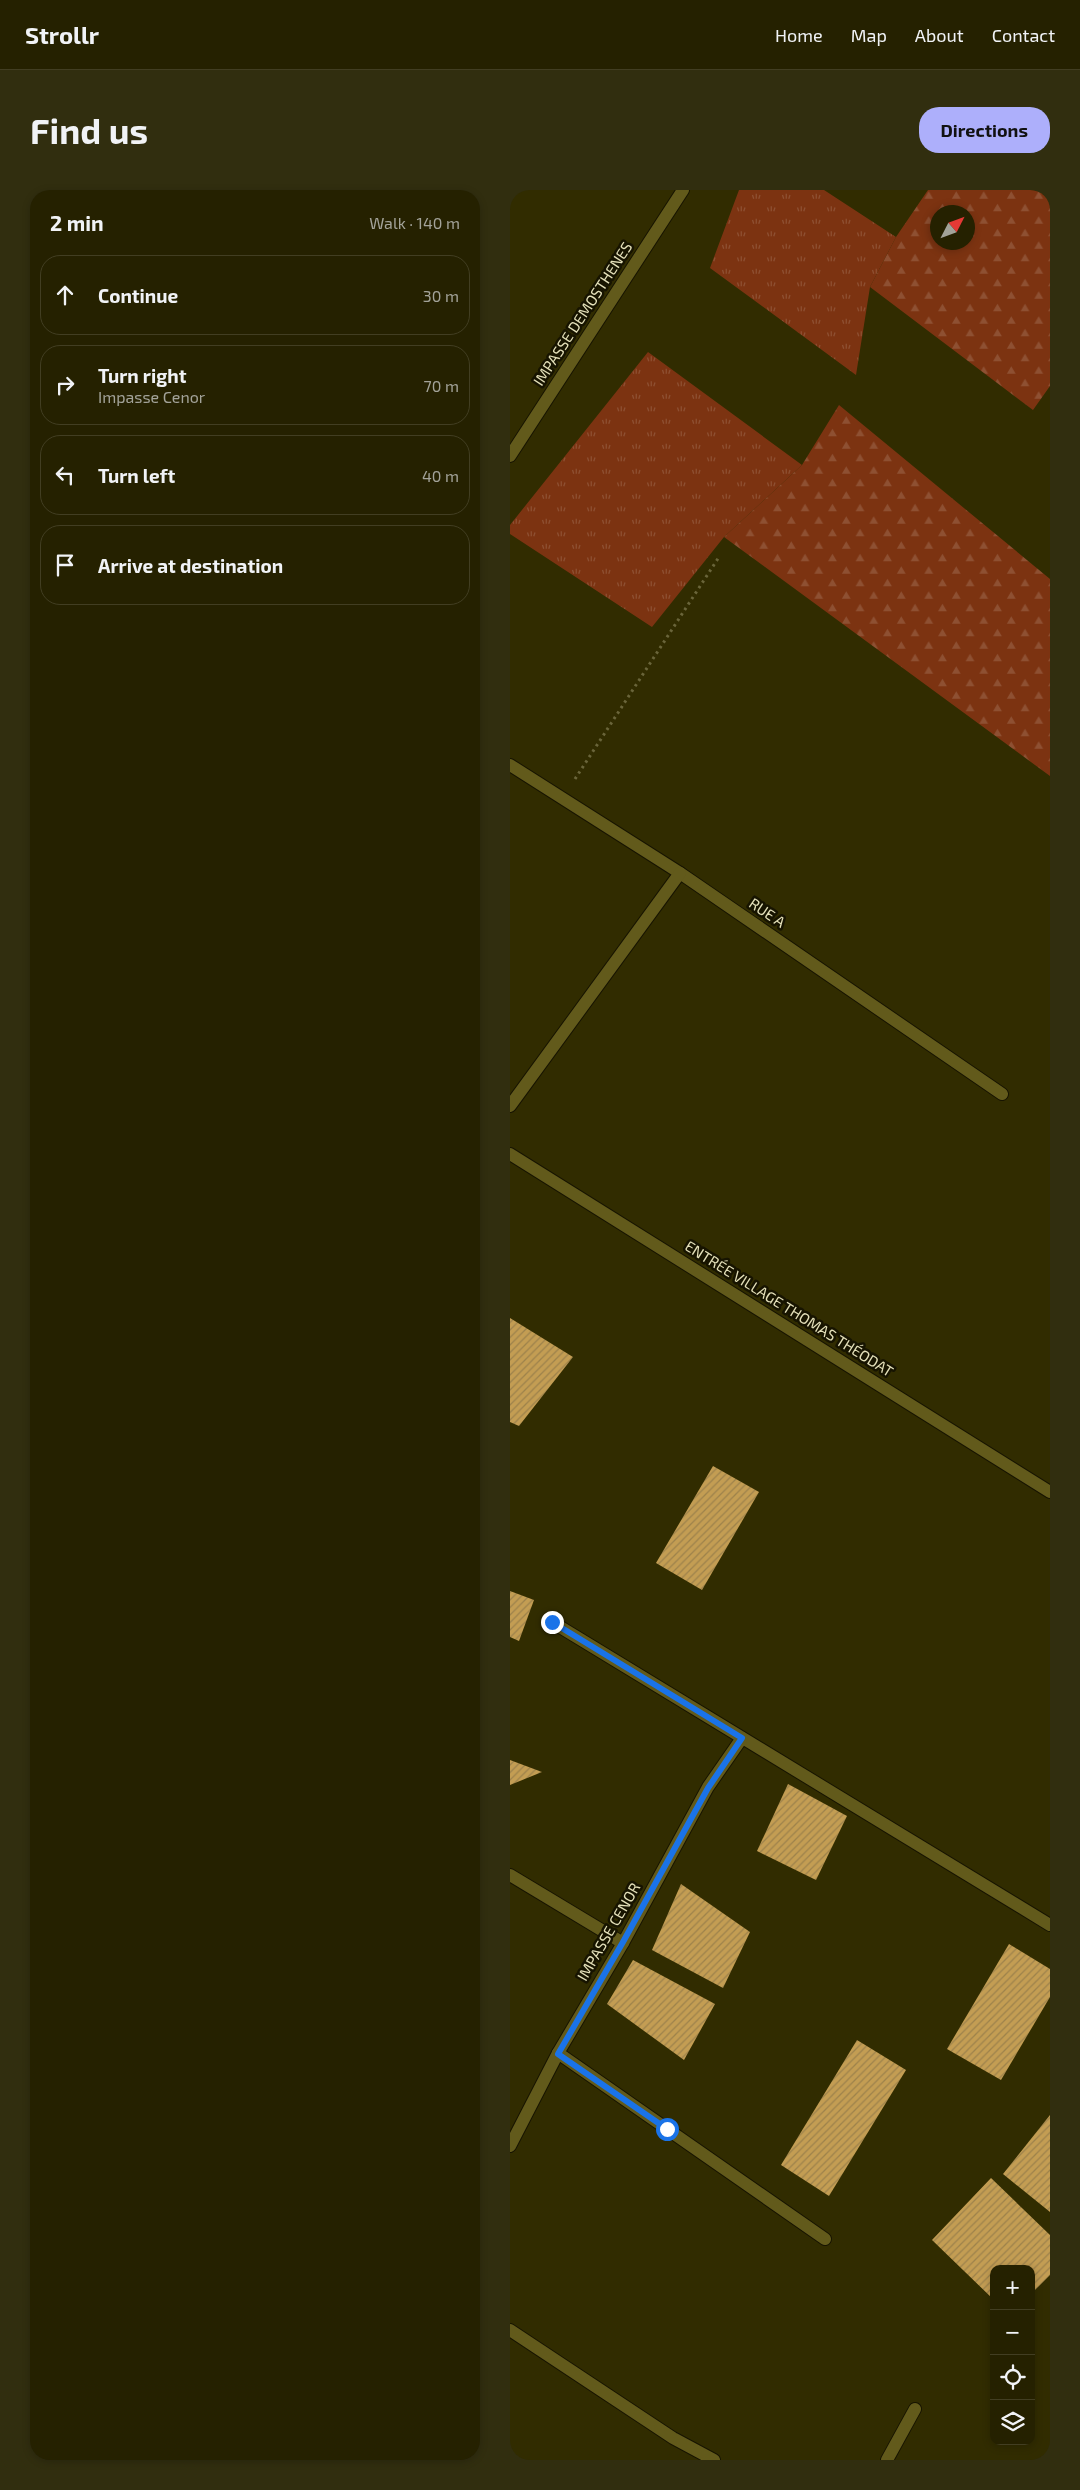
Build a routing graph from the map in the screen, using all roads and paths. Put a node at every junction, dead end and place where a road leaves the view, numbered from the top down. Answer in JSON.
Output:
{"nodes":[{"id":1,"x":683,"y":190,"type":"edge"},
{"id":2,"x":510,"y":456,"type":"edge"},
{"id":3,"x":719,"y":557,"type":"dead end"},
{"id":4,"x":510,"y":764,"type":"edge"},
{"id":5,"x":563,"y":798,"type":"junction"},
{"id":6,"x":680,"y":873,"type":"junction"},
{"id":7,"x":1002,"y":1094,"type":"dead end"},
{"id":8,"x":510,"y":1106,"type":"edge"},
{"id":9,"x":510,"y":1154,"type":"edge"},
{"id":10,"x":1050,"y":1492,"type":"edge"},
{"id":11,"x":552,"y":1622,"type":"dead end"},
{"id":12,"x":742,"y":1738,"type":"junction"},
{"id":13,"x":510,"y":1875,"type":"edge"},
{"id":14,"x":1050,"y":1925,"type":"edge"},
{"id":15,"x":623,"y":1942,"type":"junction"},
{"id":16,"x":558,"y":2054,"type":"junction"},
{"id":17,"x":510,"y":2146,"type":"edge"},
{"id":18,"x":825,"y":2239,"type":"dead end"},
{"id":19,"x":510,"y":2330,"type":"edge"},
{"id":20,"x":915,"y":2409,"type":"dead end"},
{"id":21,"x":714,"y":2460,"type":"edge"},
{"id":22,"x":887,"y":2460,"type":"edge"}],
"edges":[{"from":1,"to":2,"type":"street","name":"IMPASSE DEMOSTHENES"},
{"from":3,"to":5,"type":"path"},
{"from":4,"to":5,"type":"street","name":"RUE A"},
{"from":5,"to":6,"type":"street","name":"RUE A"},
{"from":6,"to":7,"type":"street","name":"RUE A"},
{"from":6,"to":8,"type":"street"},
{"from":9,"to":10,"type":"street","name":"ENTRÉE VILLAGE THOMAS THÉODAT"},
{"from":11,"to":12,"type":"street"},
{"from":12,"to":14,"type":"street"},
{"from":12,"to":15,"type":"street","name":"IMPASSE CENOR"},
{"from":13,"to":15,"type":"street"},
{"from":15,"to":16,"type":"street","name":"IMPASSE CENOR"},
{"from":16,"to":17,"type":"street","name":"IMPASSE CENOR"},
{"from":16,"to":18,"type":"street"},
{"from":19,"to":21,"type":"street"},
{"from":20,"to":22,"type":"street"}]}
